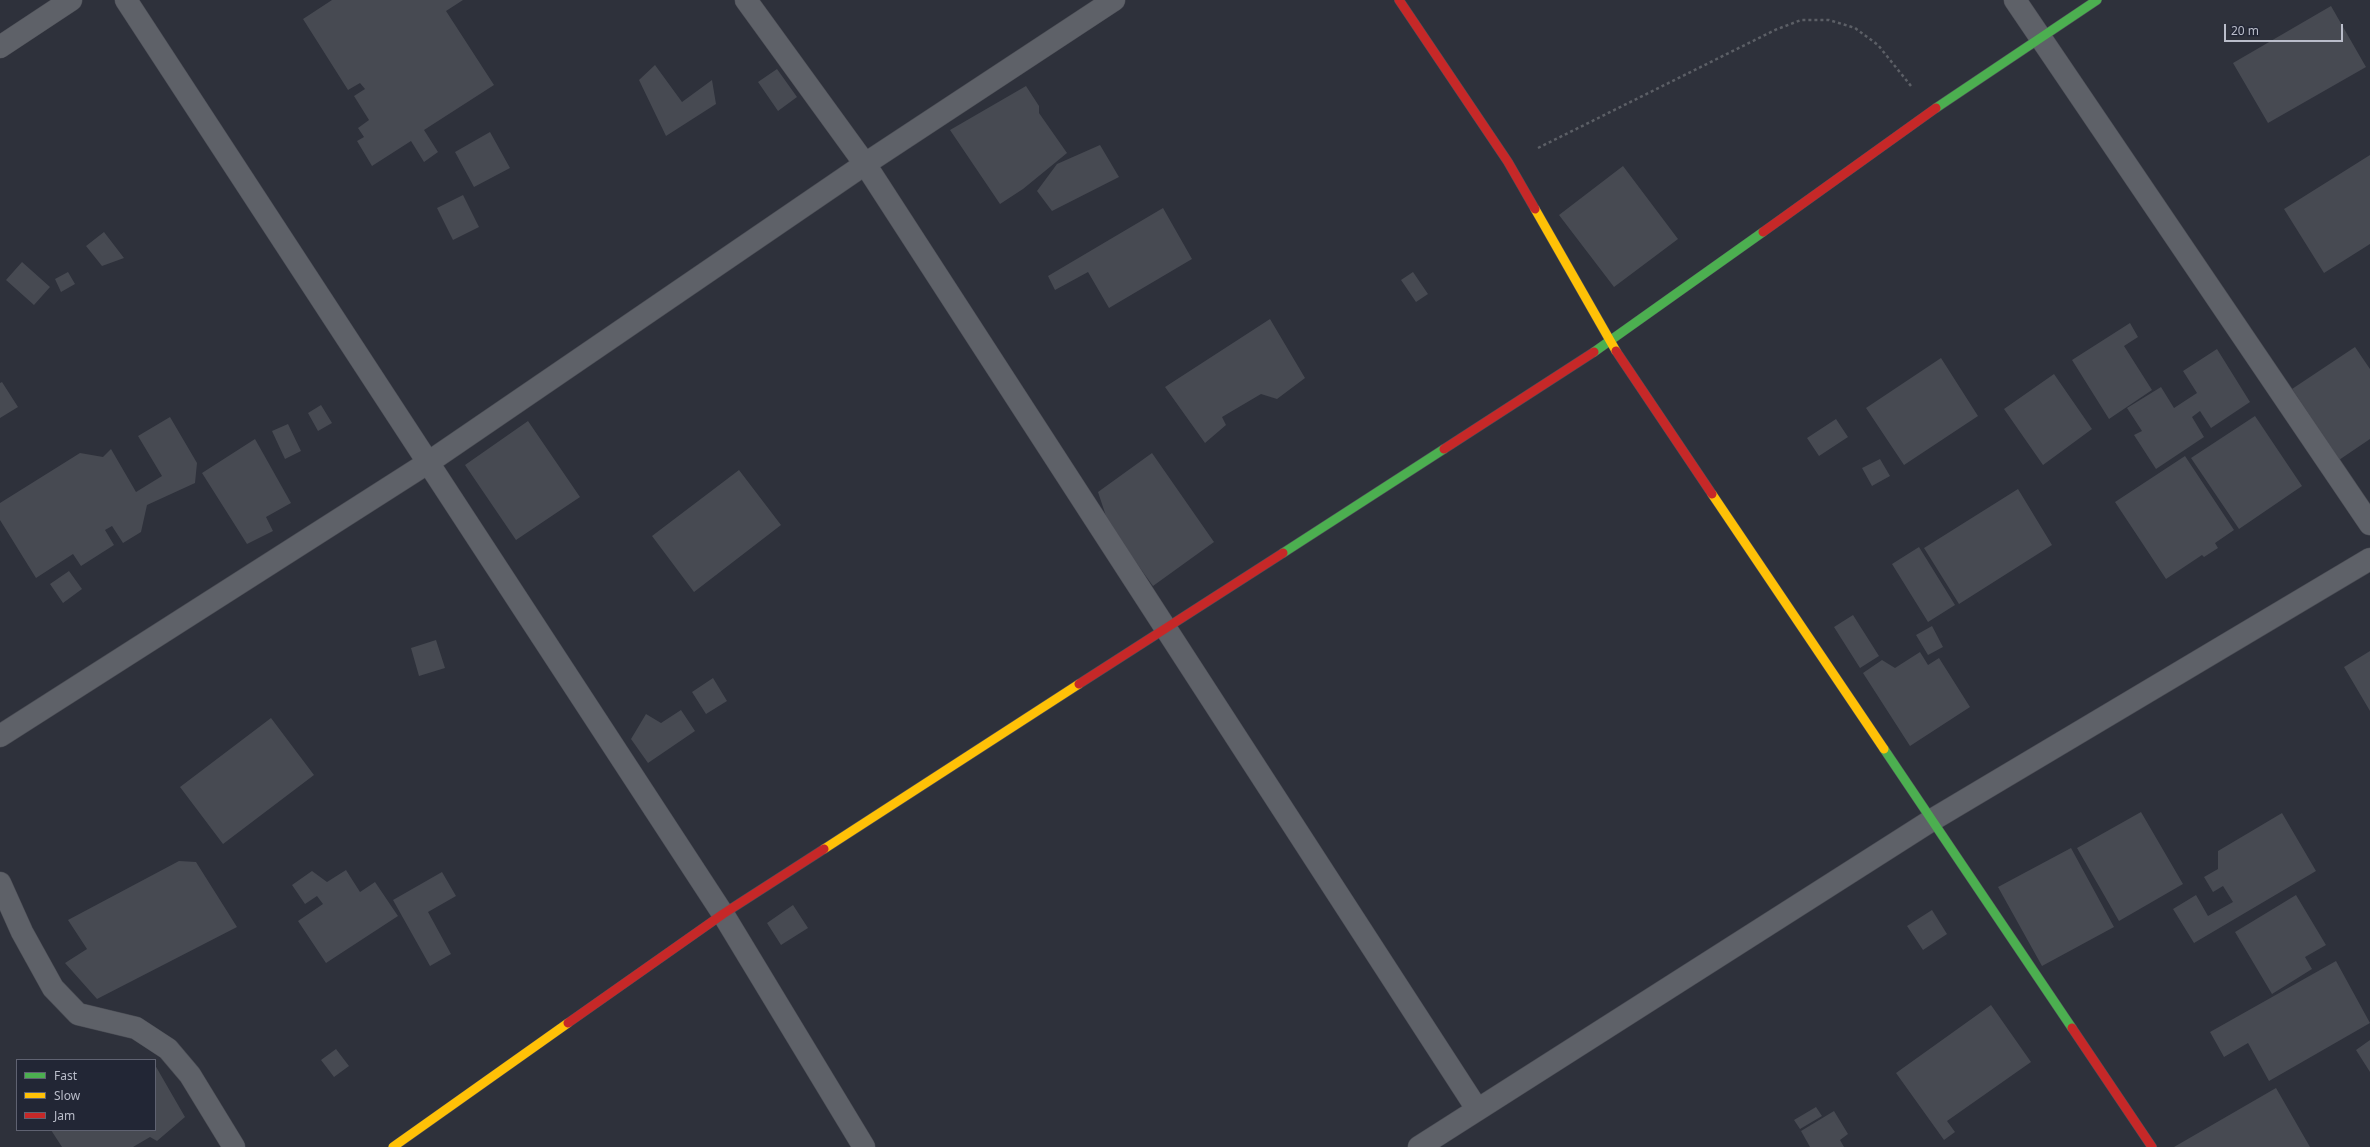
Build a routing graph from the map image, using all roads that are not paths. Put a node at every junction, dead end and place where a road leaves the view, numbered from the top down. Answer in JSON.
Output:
{"nodes":[{"id":1,"x":71,"y":0,"type":"edge"},
{"id":2,"x":126,"y":0,"type":"edge"},
{"id":3,"x":746,"y":0,"type":"edge"},
{"id":4,"x":1114,"y":0,"type":"edge"},
{"id":5,"x":1399,"y":0,"type":"edge"},
{"id":6,"x":2015,"y":0,"type":"edge"},
{"id":7,"x":2097,"y":0,"type":"edge"},
{"id":8,"x":2040,"y":37,"type":"junction"},
{"id":9,"x":0,"y":47,"type":"edge"},
{"id":10,"x":865,"y":164,"type":"junction"},
{"id":11,"x":1610,"y":342,"type":"junction"},
{"id":12,"x":429,"y":462,"type":"junction"},
{"id":13,"x":2370,"y":524,"type":"edge"},
{"id":14,"x":2370,"y":559,"type":"edge"},
{"id":15,"x":1168,"y":628,"type":"junction"},
{"id":16,"x":0,"y":736,"type":"edge"},
{"id":17,"x":1932,"y":820,"type":"junction"},
{"id":18,"x":0,"y":883,"type":"edge"},
{"id":19,"x":723,"y":914,"type":"junction"},
{"id":20,"x":1477,"y":1108,"type":"junction"},
{"id":21,"x":234,"y":1147,"type":"edge"},
{"id":22,"x":394,"y":1147,"type":"edge"},
{"id":23,"x":864,"y":1147,"type":"edge"},
{"id":24,"x":1419,"y":1147,"type":"edge"},
{"id":25,"x":2152,"y":1147,"type":"edge"}],
"edges":[{"from":1,"to":9,"type":"street"},
{"from":2,"to":12,"type":"street"},
{"from":3,"to":10,"type":"street"},
{"from":4,"to":10,"type":"street"},
{"from":5,"to":11,"type":"street"},
{"from":6,"to":8,"type":"street"},
{"from":7,"to":8,"type":"street"},
{"from":8,"to":11,"type":"street"},
{"from":8,"to":13,"type":"street"},
{"from":10,"to":12,"type":"street"},
{"from":10,"to":15,"type":"street"},
{"from":11,"to":15,"type":"street"},
{"from":11,"to":17,"type":"street"},
{"from":12,"to":16,"type":"street"},
{"from":12,"to":19,"type":"street"},
{"from":14,"to":17,"type":"street"},
{"from":15,"to":19,"type":"street"},
{"from":15,"to":20,"type":"street"},
{"from":17,"to":20,"type":"street"},
{"from":17,"to":25,"type":"street"},
{"from":18,"to":21,"type":"street"},
{"from":19,"to":22,"type":"street"},
{"from":19,"to":23,"type":"street"},
{"from":20,"to":24,"type":"street"}]}
